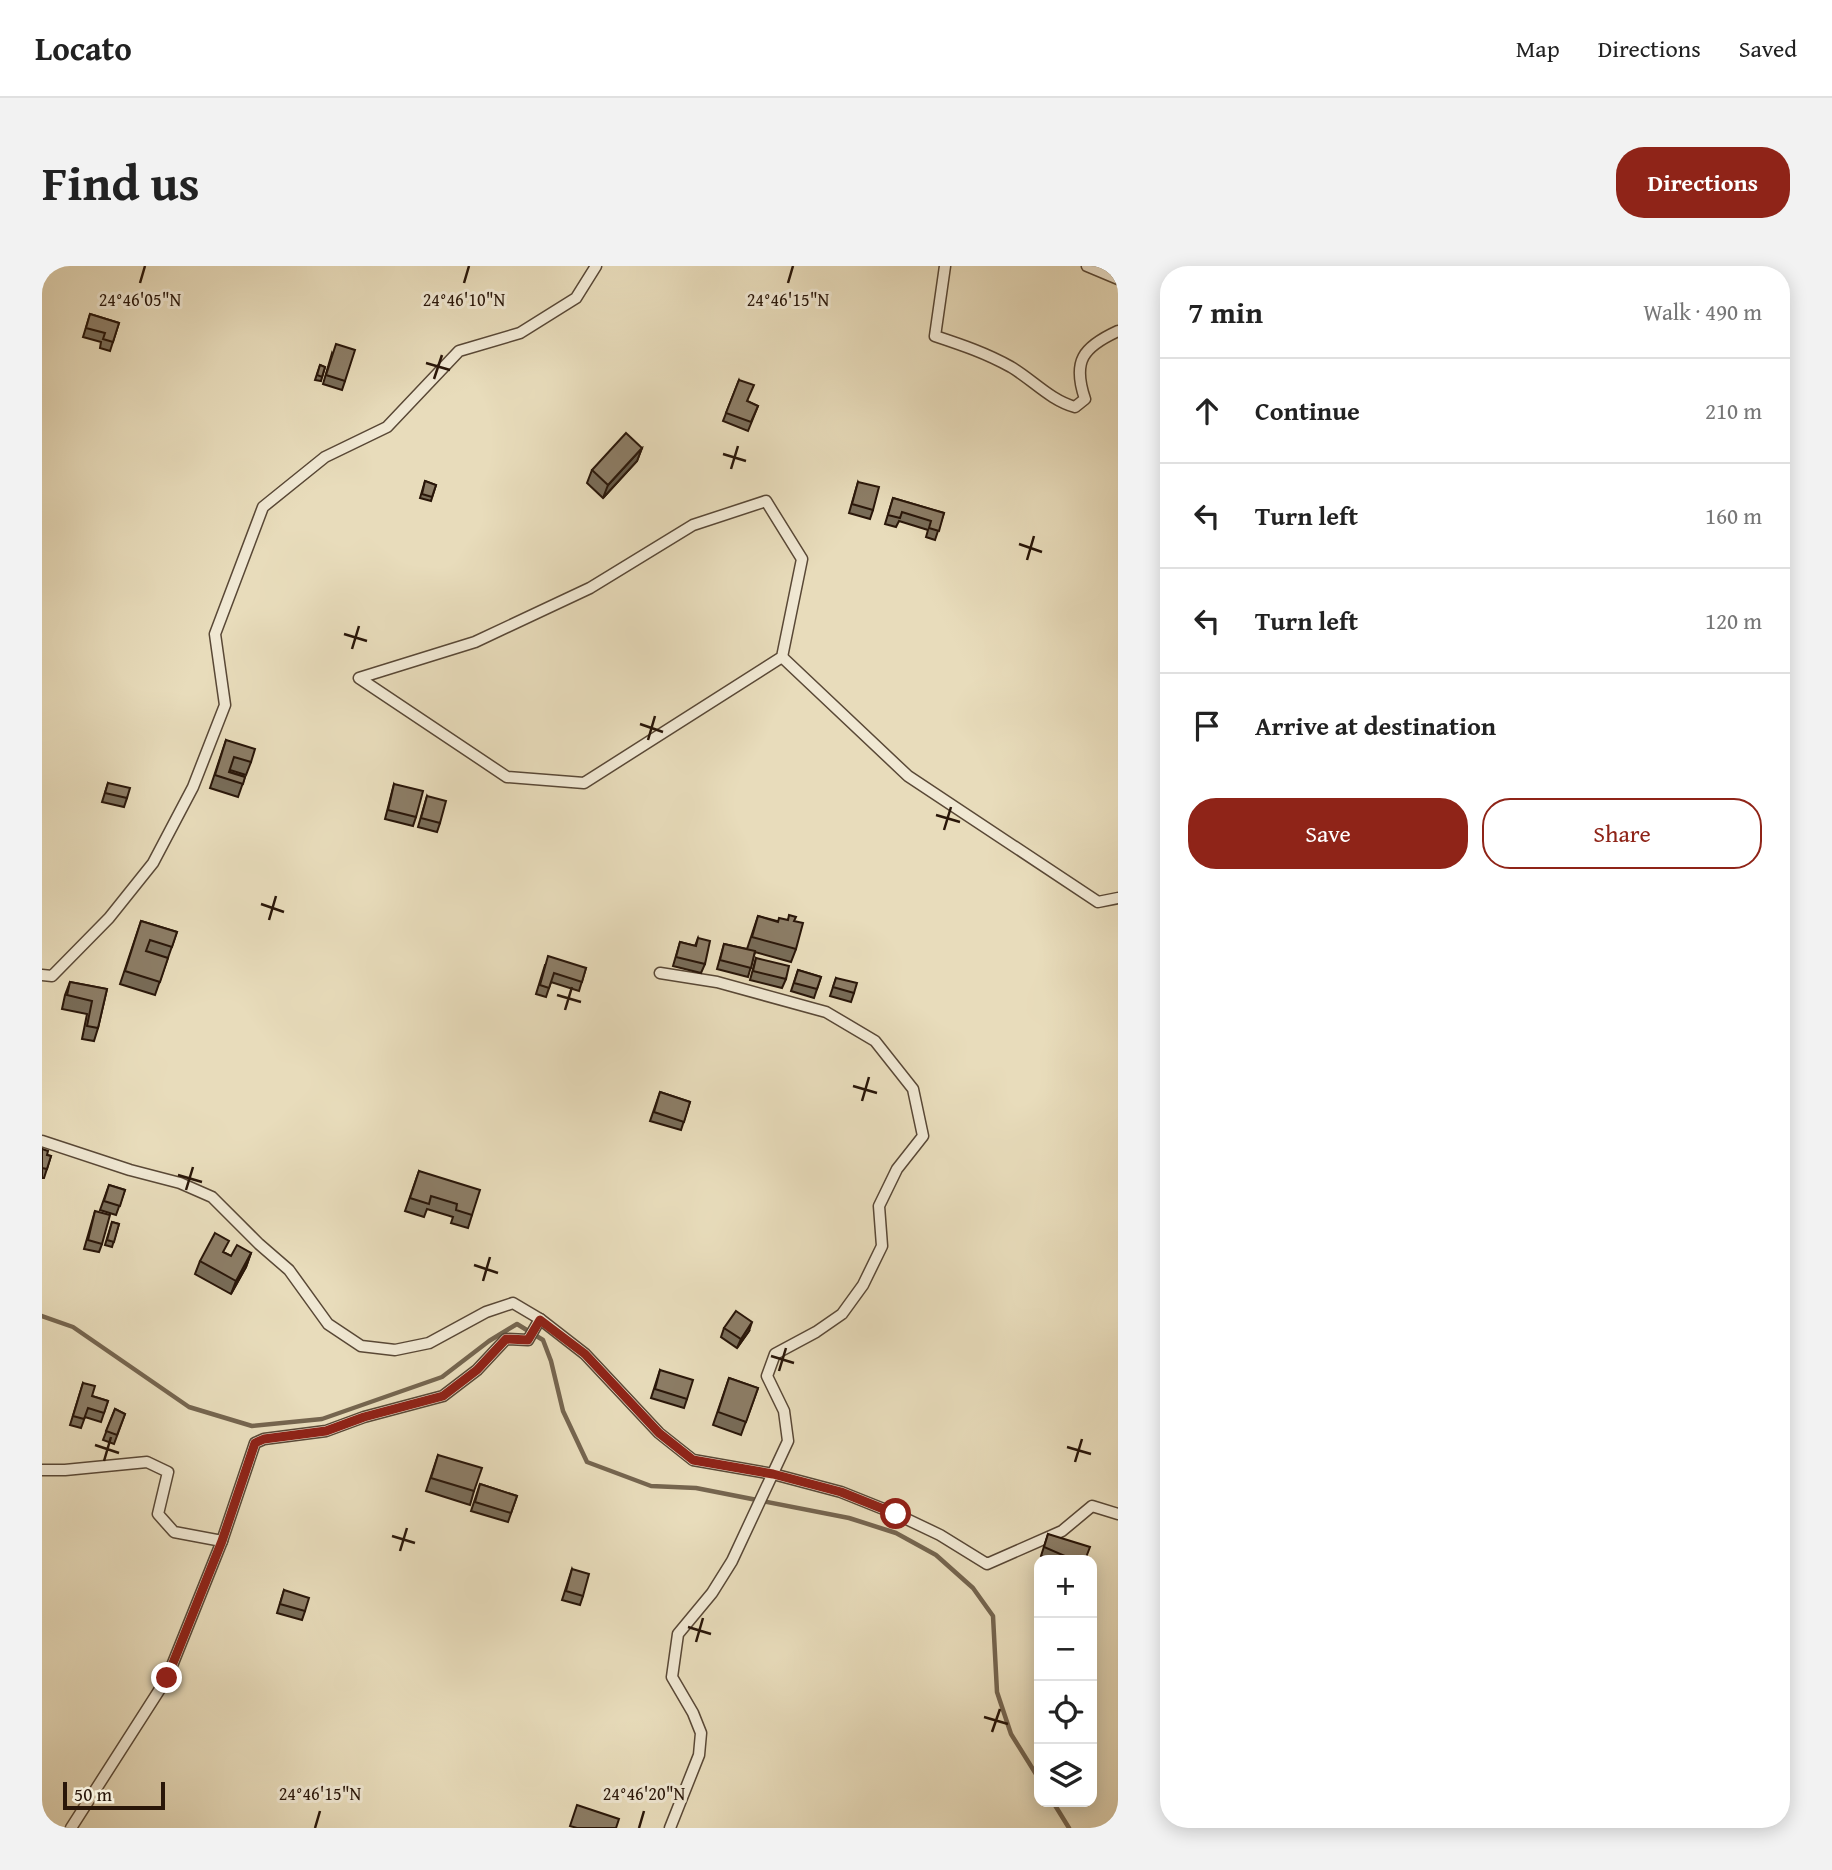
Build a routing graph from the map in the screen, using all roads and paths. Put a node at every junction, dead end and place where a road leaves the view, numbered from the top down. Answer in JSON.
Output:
{"nodes":[{"id":1,"x":596,"y":266,"type":"edge"},
{"id":2,"x":945,"y":266,"type":"edge"},
{"id":3,"x":1087,"y":266,"type":"edge"},
{"id":4,"x":1118,"y":279,"type":"edge"},
{"id":5,"x":1118,"y":331,"type":"edge"},
{"id":6,"x":782,"y":657,"type":"junction"},
{"id":7,"x":1118,"y":898,"type":"edge"},
{"id":8,"x":660,"y":972,"type":"dead end"},
{"id":9,"x":42,"y":975,"type":"edge"},
{"id":10,"x":42,"y":1141,"type":"edge"},
{"id":11,"x":540,"y":1320,"type":"junction"},
{"id":12,"x":42,"y":1470,"type":"edge"},
{"id":13,"x":773,"y":1474,"type":"junction"},
{"id":14,"x":1118,"y":1514,"type":"edge"},
{"id":15,"x":222,"y":1541,"type":"junction"},
{"id":16,"x":71,"y":1828,"type":"edge"},
{"id":17,"x":670,"y":1828,"type":"edge"}],
"edges":[{"from":1,"to":9,"type":"street"},
{"from":2,"to":5,"type":"street"},
{"from":3,"to":4,"type":"street"},
{"from":6,"to":6,"type":"street"},
{"from":6,"to":7,"type":"street"},
{"from":8,"to":13,"type":"street"},
{"from":10,"to":11,"type":"street"},
{"from":11,"to":13,"type":"street"},
{"from":11,"to":15,"type":"street"},
{"from":12,"to":15,"type":"street"},
{"from":13,"to":14,"type":"street"},
{"from":13,"to":17,"type":"street"},
{"from":15,"to":16,"type":"street"}]}
